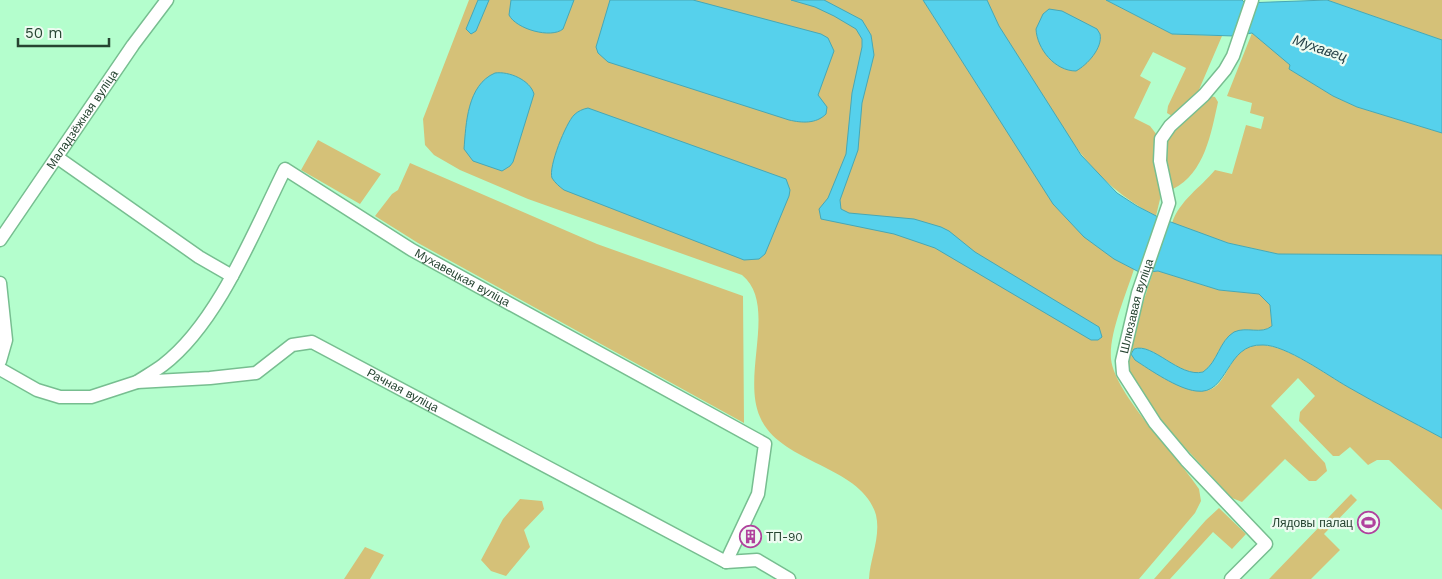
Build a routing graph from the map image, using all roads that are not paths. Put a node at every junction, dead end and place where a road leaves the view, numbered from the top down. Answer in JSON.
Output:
{"nodes":[{"id":1,"x":167,"y":0,"type":"edge"},
{"id":2,"x":1252,"y":0,"type":"edge"},
{"id":3,"x":58,"y":158,"type":"junction"},
{"id":4,"x":0,"y":240,"type":"edge"},
{"id":5,"x":232,"y":276,"type":"junction"},
{"id":6,"x":0,"y":283,"type":"edge"},
{"id":7,"x":0,"y":361,"type":"edge"},
{"id":8,"x":0,"y":369,"type":"edge"},
{"id":9,"x":137,"y":382,"type":"junction"},
{"id":10,"x":726,"y":562,"type":"junction"},
{"id":11,"x":789,"y":579,"type":"edge"},
{"id":12,"x":1231,"y":579,"type":"edge"}],
"edges":[{"from":1,"to":3,"type":"street","name":"Маладзёжная вуліца"},
{"from":2,"to":12,"type":"street","name":"Шлюзавая вуліца"},
{"from":3,"to":4,"type":"street","name":"Маладзёжная вуліца"},
{"from":3,"to":5,"type":"street"},
{"from":5,"to":9,"type":"street","name":"Мухавецкая вуліца"},
{"from":5,"to":10,"type":"street","name":"Мухавецкая вуліца"},
{"from":6,"to":7,"type":"street"},
{"from":8,"to":9,"type":"street","name":"Рачная вуліца"},
{"from":9,"to":10,"type":"street","name":"Рачная вуліца"},
{"from":10,"to":11,"type":"street"}]}
